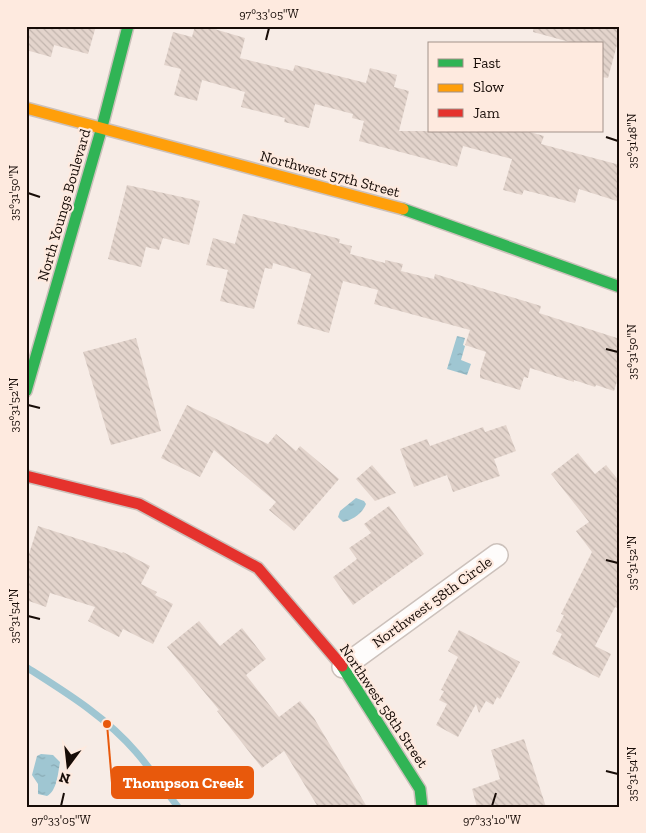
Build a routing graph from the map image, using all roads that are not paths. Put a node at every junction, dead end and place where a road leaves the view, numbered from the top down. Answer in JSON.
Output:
{"nodes":[{"id":1,"x":128,"y":26,"type":"edge"},
{"id":2,"x":26,"y":108,"type":"edge"},
{"id":3,"x":102,"y":128,"type":"junction"},
{"id":4,"x":620,"y":286,"type":"edge"},
{"id":5,"x":26,"y":390,"type":"edge"},
{"id":6,"x":26,"y":476,"type":"edge"},
{"id":7,"x":497,"y":556,"type":"dead end"},
{"id":8,"x":343,"y":667,"type":"junction"},
{"id":9,"x":422,"y":807,"type":"edge"}],
"edges":[{"from":1,"to":3,"type":"street","name":"North Youngs Boulevard"},
{"from":2,"to":3,"type":"street","name":"Northwest 57th Street"},
{"from":3,"to":4,"type":"street","name":"Northwest 57th Street"},
{"from":3,"to":5,"type":"street","name":"North Youngs Boulevard"},
{"from":6,"to":8,"type":"street","name":"Northwest 58th Street"},
{"from":7,"to":8,"type":"street","name":"Northwest 58th Circle"},
{"from":8,"to":9,"type":"street","name":"Northwest 58th Street"}]}
